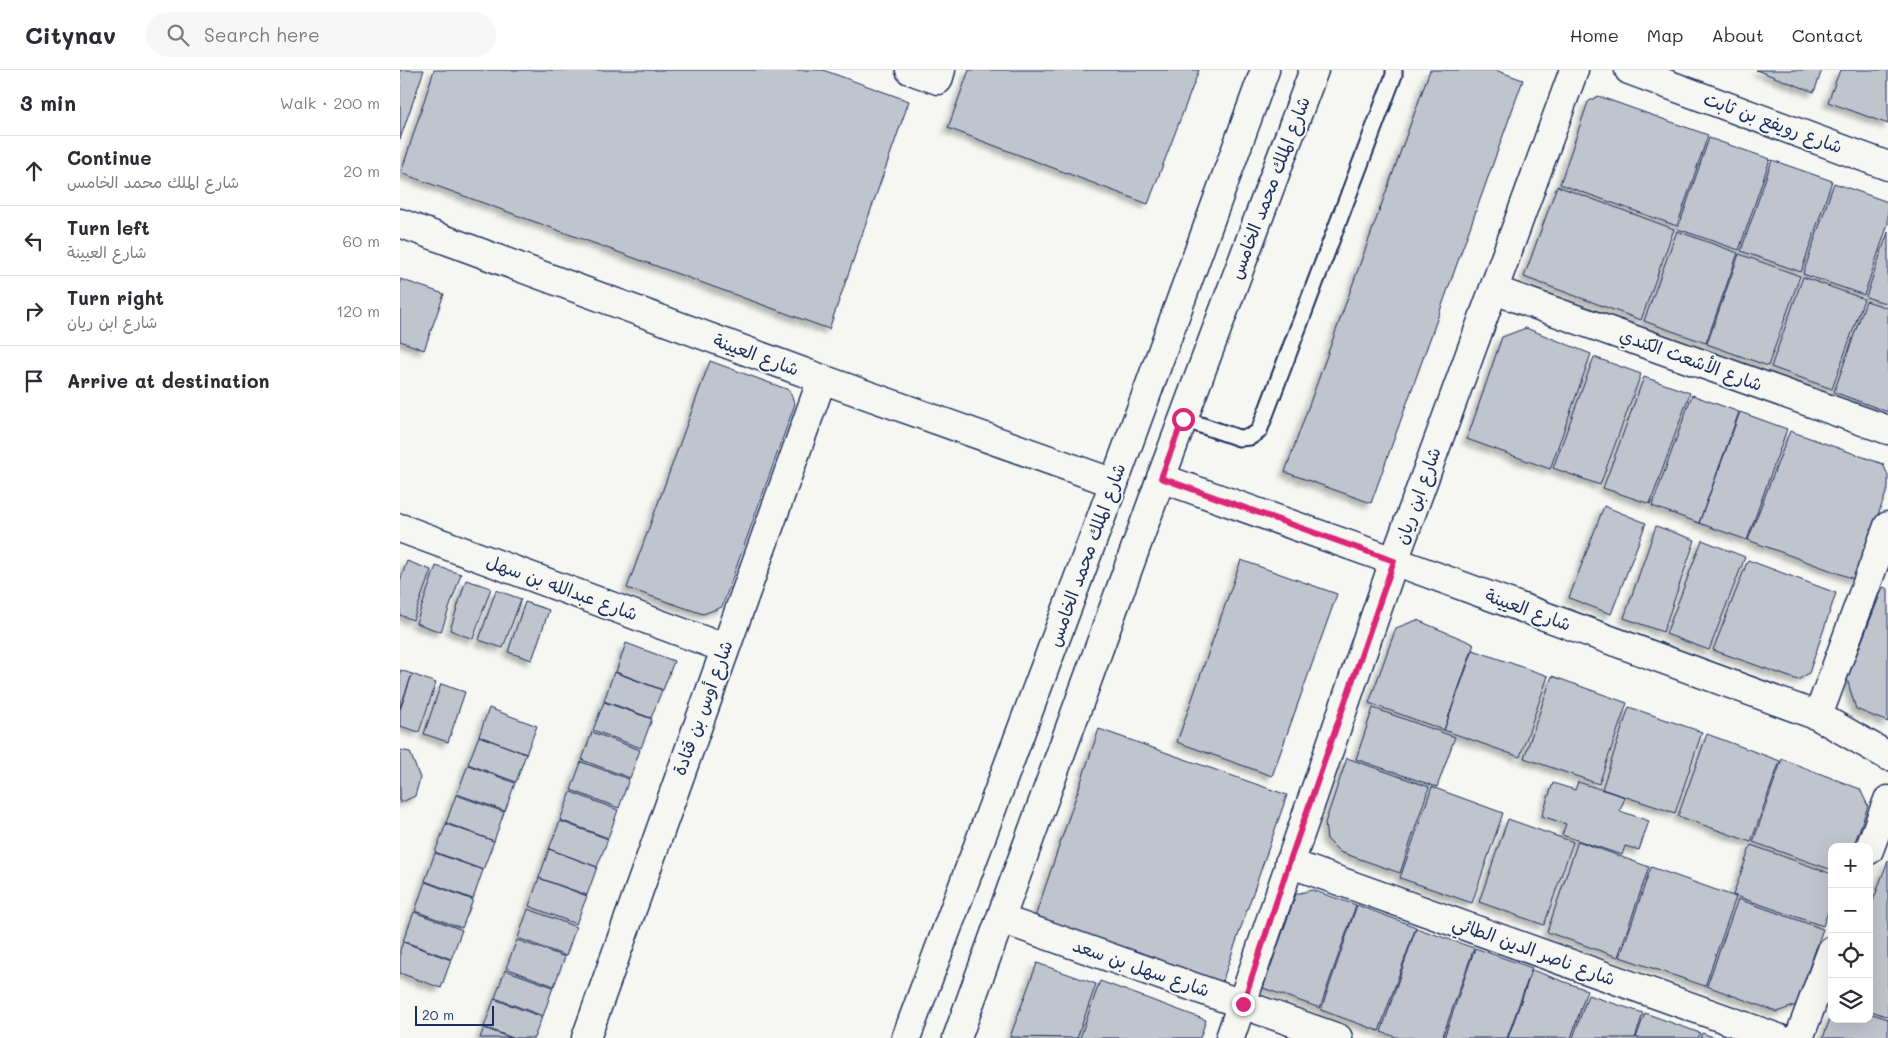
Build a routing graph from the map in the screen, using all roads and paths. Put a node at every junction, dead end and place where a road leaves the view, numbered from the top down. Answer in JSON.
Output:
{"nodes":[{"id":1,"x":910,"y":70,"type":"edge"},
{"id":2,"x":1265,"y":70,"type":"edge"},
{"id":3,"x":1314,"y":70,"type":"edge"},
{"id":4,"x":1394,"y":70,"type":"edge"},
{"id":5,"x":1574,"y":70,"type":"edge"},
{"id":6,"x":1629,"y":70,"type":"edge"},
{"id":7,"x":940,"y":75,"type":"edge"},
{"id":8,"x":1888,"y":166,"type":"edge"},
{"id":9,"x":400,"y":222,"type":"edge"},
{"id":10,"x":1494,"y":290,"type":"junction"},
{"id":11,"x":822,"y":379,"type":"junction"},
{"id":12,"x":1183,"y":419,"type":"junction"},
{"id":13,"x":1888,"y":430,"type":"edge"},
{"id":14,"x":1161,"y":478,"type":"junction"},
{"id":15,"x":1114,"y":483,"type":"junction"},
{"id":16,"x":1888,"y":526,"type":"edge"},
{"id":17,"x":400,"y":528,"type":"edge"},
{"id":18,"x":1394,"y":561,"type":"junction"},
{"id":19,"x":724,"y":648,"type":"junction"},
{"id":20,"x":1818,"y":716,"type":"junction"},
{"id":21,"x":1888,"y":756,"type":"edge"},
{"id":22,"x":1888,"y":800,"type":"edge"},
{"id":23,"x":1872,"y":843,"type":"edge"},
{"id":24,"x":1289,"y":863,"type":"junction"},
{"id":25,"x":1001,"y":919,"type":"junction"},
{"id":26,"x":1828,"y":961,"type":"edge"},
{"id":27,"x":1243,"y":1004,"type":"junction"},
{"id":28,"x":586,"y":1038,"type":"edge"},
{"id":29,"x":906,"y":1038,"type":"edge"},
{"id":30,"x":957,"y":1038,"type":"edge"},
{"id":31,"x":1230,"y":1038,"type":"edge"},
{"id":32,"x":1338,"y":1038,"type":"edge"},
{"id":33,"x":1778,"y":1038,"type":"edge"},
{"id":34,"x":1799,"y":1038,"type":"edge"}],
"edges":[{"from":1,"to":7,"type":"street"},
{"from":2,"to":15,"type":"street","name":"شارع الملك محمد الخامس"},
{"from":3,"to":12,"type":"street","name":"شارع الملك محمد الخامس"},
{"from":4,"to":12,"type":"lane"},
{"from":5,"to":10,"type":"street","name":"شارع ابن ريان"},
{"from":6,"to":8,"type":"street","name":"شارع رويفع بن ثابت"},
{"from":9,"to":11,"type":"street","name":"شارع العيينة"},
{"from":10,"to":13,"type":"street","name":"شارع الأشعث الكندي"},
{"from":10,"to":18,"type":"street","name":"شارع ابن ريان"},
{"from":11,"to":15,"type":"street","name":"شارع العيينة"},
{"from":11,"to":19,"type":"street","name":"شارع أوس بن قتادة"},
{"from":12,"to":14,"type":"street","name":"شارع الملك محمد الخامس"},
{"from":14,"to":18,"type":"street","name":"شارع العيينة"},
{"from":14,"to":25,"type":"street","name":"شارع الملك محمد الخامس"},
{"from":15,"to":29,"type":"street","name":"شارع الملك محمد الخامس"},
{"from":16,"to":20,"type":"street"},
{"from":17,"to":19,"type":"street","name":"شارع عبدالله بن سهل"},
{"from":18,"to":20,"type":"street","name":"شارع العيينة"},
{"from":18,"to":24,"type":"street","name":"شارع ابن ريان"},
{"from":19,"to":28,"type":"street","name":"شارع أوس بن قتادة"},
{"from":20,"to":21,"type":"street","name":"شارع العيينة"},
{"from":22,"to":23,"type":"street"},
{"from":24,"to":27,"type":"street","name":"شارع ابن ريان"},
{"from":24,"to":33,"type":"street","name":"شارع ناصر الدين الطائي"},
{"from":25,"to":27,"type":"street","name":"شارع سهل بن سعد"},
{"from":25,"to":30,"type":"street","name":"شارع الملك محمد الخامس"},
{"from":26,"to":34,"type":"street"},
{"from":27,"to":31,"type":"street","name":"شارع ابن ريان"},
{"from":27,"to":32,"type":"street","name":"شارع سهل بن سعد"}]}
